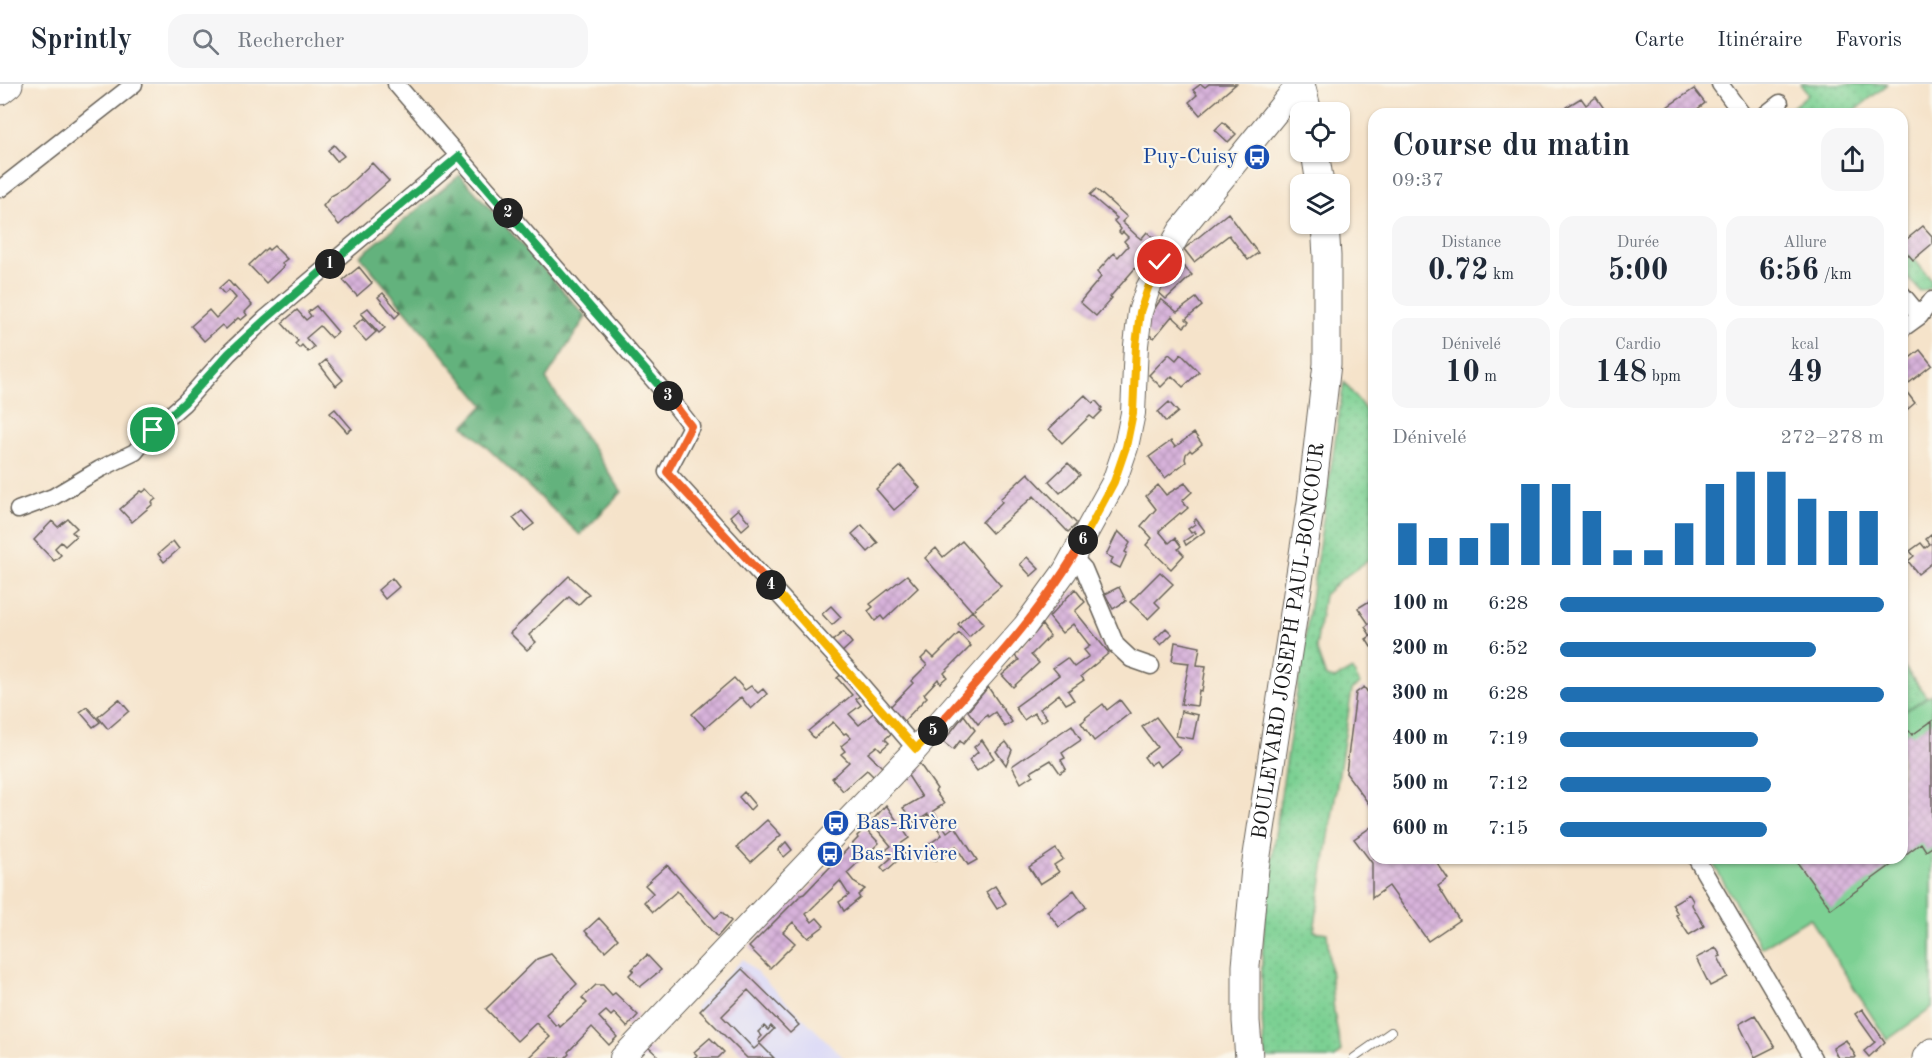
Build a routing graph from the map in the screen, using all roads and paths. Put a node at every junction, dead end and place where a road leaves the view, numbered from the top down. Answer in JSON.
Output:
{"nodes":[{"id":1,"x":9,"y":84,"type":"edge"},
{"id":2,"x":134,"y":84,"type":"edge"},
{"id":3,"x":396,"y":84,"type":"edge"},
{"id":4,"x":1720,"y":84,"type":"edge"},
{"id":5,"x":0,"y":91,"type":"edge"},
{"id":6,"x":1304,"y":97,"type":"edge"},
{"id":7,"x":1780,"y":104,"type":"dead end"},
{"id":8,"x":1738,"y":108,"type":"edge"},
{"id":9,"x":1774,"y":108,"type":"edge"},
{"id":10,"x":459,"y":156,"type":"junction"},
{"id":11,"x":0,"y":189,"type":"edge"},
{"id":12,"x":1325,"y":234,"type":"edge"},
{"id":13,"x":1908,"y":301,"type":"edge"},
{"id":14,"x":1932,"y":301,"type":"edge"},
{"id":15,"x":1920,"y":316,"type":"junction"},
{"id":16,"x":1908,"y":325,"type":"edge"},
{"id":17,"x":18,"y":510,"type":"dead end"},
{"id":18,"x":1073,"y":557,"type":"junction"},
{"id":19,"x":1151,"y":666,"type":"dead end"},
{"id":20,"x":916,"y":749,"type":"junction"},
{"id":21,"x":1700,"y":864,"type":"edge"},
{"id":22,"x":1391,"y":1032,"type":"dead end"},
{"id":23,"x":1932,"y":1052,"type":"edge"},
{"id":24,"x":622,"y":1058,"type":"edge"},
{"id":25,"x":1250,"y":1058,"type":"edge"},
{"id":26,"x":1354,"y":1058,"type":"edge"},
{"id":27,"x":1813,"y":1058,"type":"edge"},
{"id":28,"x":1926,"y":1058,"type":"edge"}],
"edges":[{"from":1,"to":5,"type":"main road"},
{"from":2,"to":11,"type":"street"},
{"from":3,"to":10,"type":"street"},
{"from":4,"to":8,"type":"street"},
{"from":6,"to":18,"type":"street"},
{"from":7,"to":9,"type":"street"},
{"from":10,"to":17,"type":"street"},
{"from":10,"to":20,"type":"street"},
{"from":12,"to":25,"type":"main road","name":"BOULEVARD JOSEPH PAUL-BONCOUR"},
{"from":13,"to":15,"type":"street"},
{"from":14,"to":15,"type":"street"},
{"from":15,"to":16,"type":"street"},
{"from":18,"to":19,"type":"street"},
{"from":18,"to":20,"type":"street"},
{"from":20,"to":24,"type":"street"},
{"from":21,"to":27,"type":"street"},
{"from":22,"to":26,"type":"lane"},
{"from":23,"to":28,"type":"main road"}]}
